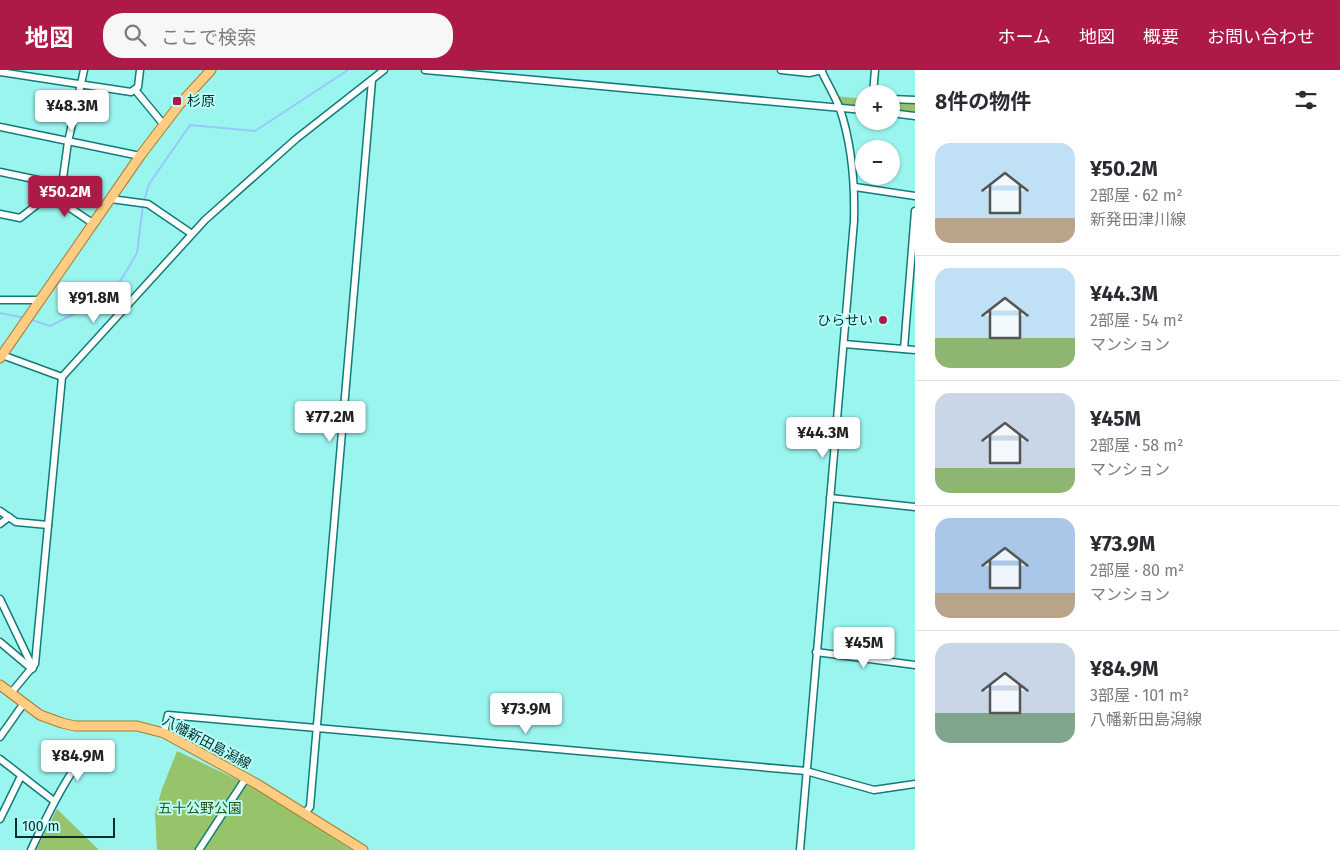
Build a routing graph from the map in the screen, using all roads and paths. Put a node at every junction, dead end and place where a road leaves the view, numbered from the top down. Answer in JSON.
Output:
{"nodes":[{"id":1,"x":84,"y":70,"type":"edge"},
{"id":2,"x":140,"y":70,"type":"edge"},
{"id":3,"x":211,"y":70,"type":"edge"},
{"id":4,"x":384,"y":70,"type":"edge"},
{"id":5,"x":425,"y":70,"type":"edge"},
{"id":6,"x":781,"y":70,"type":"edge"},
{"id":7,"x":821,"y":70,"type":"edge"},
{"id":8,"x":875,"y":70,"type":"edge"},
{"id":9,"x":0,"y":72,"type":"edge"},
{"id":10,"x":372,"y":80,"type":"junction"},
{"id":11,"x":82,"y":83,"type":"junction"},
{"id":12,"x":874,"y":85,"type":"edge"},
{"id":13,"x":136,"y":91,"type":"junction"},
{"id":14,"x":900,"y":99,"type":"edge"},
{"id":15,"x":915,"y":100,"type":"edge"},
{"id":16,"x":840,"y":108,"type":"junction"},
{"id":17,"x":855,"y":109,"type":"edge"},
{"id":18,"x":900,"y":114,"type":"edge"},
{"id":19,"x":915,"y":116,"type":"edge"},
{"id":20,"x":164,"y":126,"type":"junction"},
{"id":21,"x":0,"y":127,"type":"edge"},
{"id":22,"x":68,"y":142,"type":"junction"},
{"id":23,"x":140,"y":156,"type":"junction"},
{"id":24,"x":0,"y":172,"type":"edge"},
{"id":25,"x":62,"y":185,"type":"junction"},
{"id":26,"x":855,"y":187,"type":"junction"},
{"id":27,"x":56,"y":191,"type":"junction"},
{"id":28,"x":915,"y":196,"type":"edge"},
{"id":29,"x":111,"y":199,"type":"junction"},
{"id":30,"x":915,"y":211,"type":"edge"},
{"id":31,"x":0,"y":214,"type":"edge"},
{"id":32,"x":94,"y":224,"type":"junction"},
{"id":33,"x":192,"y":234,"type":"junction"},
{"id":34,"x":912,"y":274,"type":"edge"},
{"id":35,"x":0,"y":300,"type":"edge"},
{"id":36,"x":40,"y":300,"type":"junction"},
{"id":37,"x":844,"y":344,"type":"junction"},
{"id":38,"x":904,"y":349,"type":"junction"},
{"id":39,"x":915,"y":350,"type":"edge"},
{"id":40,"x":1,"y":356,"type":"edge"},
{"id":41,"x":62,"y":377,"type":"junction"},
{"id":42,"x":830,"y":498,"type":"junction"},
{"id":43,"x":915,"y":507,"type":"edge"},
{"id":44,"x":0,"y":511,"type":"edge"},
{"id":45,"x":9,"y":517,"type":"junction"},
{"id":46,"x":0,"y":524,"type":"edge"},
{"id":47,"x":48,"y":525,"type":"junction"},
{"id":48,"x":0,"y":599,"type":"edge"},
{"id":49,"x":0,"y":642,"type":"edge"},
{"id":50,"x":816,"y":652,"type":"junction"},
{"id":51,"x":915,"y":665,"type":"edge"},
{"id":52,"x":33,"y":668,"type":"junction"},
{"id":53,"x":0,"y":685,"type":"edge"},
{"id":54,"x":11,"y":694,"type":"junction"},
{"id":55,"x":24,"y":704,"type":"junction"},
{"id":56,"x":316,"y":727,"type":"junction"},
{"id":57,"x":164,"y":733,"type":"junction"},
{"id":58,"x":0,"y":737,"type":"edge"},
{"id":59,"x":86,"y":752,"type":"dead end"},
{"id":60,"x":0,"y":759,"type":"edge"},
{"id":61,"x":806,"y":771,"type":"junction"},
{"id":62,"x":21,"y":776,"type":"junction"},
{"id":63,"x":246,"y":778,"type":"junction"},
{"id":64,"x":915,"y":784,"type":"edge"},
{"id":65,"x":54,"y":801,"type":"junction"},
{"id":66,"x":305,"y":812,"type":"junction"},
{"id":67,"x":0,"y":819,"type":"edge"},
{"id":68,"x":31,"y":850,"type":"edge"},
{"id":69,"x":198,"y":850,"type":"edge"},
{"id":70,"x":363,"y":850,"type":"edge"},
{"id":71,"x":800,"y":850,"type":"edge"}],
"edges":[{"from":1,"to":11,"type":"street"},
{"from":2,"to":13,"type":"street"},
{"from":3,"to":20,"type":"main road"},
{"from":4,"to":10,"type":"street"},
{"from":5,"to":16,"type":"street"},
{"from":6,"to":7,"type":"street"},
{"from":7,"to":16,"type":"street"},
{"from":8,"to":12,"type":"street"},
{"from":9,"to":11,"type":"street"},
{"from":10,"to":33,"type":"street"},
{"from":10,"to":56,"type":"street"},
{"from":11,"to":13,"type":"street"},
{"from":11,"to":22,"type":"street"},
{"from":13,"to":20,"type":"street"},
{"from":14,"to":15,"type":"street"},
{"from":16,"to":17,"type":"street"},
{"from":16,"to":26,"type":"street"},
{"from":18,"to":19,"type":"street"},
{"from":20,"to":23,"type":"main road"},
{"from":21,"to":22,"type":"street"},
{"from":22,"to":23,"type":"street"},
{"from":22,"to":25,"type":"street"},
{"from":23,"to":29,"type":"main road"},
{"from":24,"to":25,"type":"street"},
{"from":25,"to":27,"type":"street"},
{"from":26,"to":28,"type":"street"},
{"from":26,"to":37,"type":"street"},
{"from":27,"to":31,"type":"street"},
{"from":27,"to":32,"type":"street"},
{"from":29,"to":32,"type":"main road"},
{"from":29,"to":33,"type":"street"},
{"from":30,"to":34,"type":"street"},
{"from":32,"to":36,"type":"main road"},
{"from":33,"to":41,"type":"street"},
{"from":34,"to":38,"type":"street"},
{"from":35,"to":36,"type":"street"},
{"from":36,"to":40,"type":"main road"},
{"from":37,"to":38,"type":"street"},
{"from":37,"to":42,"type":"street"},
{"from":38,"to":39,"type":"street"},
{"from":40,"to":41,"type":"street"},
{"from":41,"to":47,"type":"street"},
{"from":42,"to":43,"type":"street"},
{"from":42,"to":50,"type":"street"},
{"from":44,"to":45,"type":"street"},
{"from":45,"to":46,"type":"street"},
{"from":45,"to":47,"type":"street"},
{"from":47,"to":52,"type":"street"},
{"from":48,"to":52,"type":"street"},
{"from":49,"to":52,"type":"street"},
{"from":50,"to":51,"type":"street"},
{"from":50,"to":61,"type":"street"},
{"from":52,"to":54,"type":"street"},
{"from":53,"to":54,"type":"main road","name":"八幡新田島潟線"},
{"from":54,"to":55,"type":"main road","name":"八幡新田島潟線"},
{"from":55,"to":57,"type":"main road","name":"八幡新田島潟線"},
{"from":55,"to":58,"type":"street"},
{"from":56,"to":57,"type":"street"},
{"from":56,"to":61,"type":"street"},
{"from":56,"to":66,"type":"street"},
{"from":57,"to":63,"type":"main road","name":"八幡新田島潟線"},
{"from":59,"to":65,"type":"street"},
{"from":60,"to":62,"type":"street"},
{"from":61,"to":64,"type":"street"},
{"from":61,"to":71,"type":"street"},
{"from":62,"to":65,"type":"street"},
{"from":62,"to":67,"type":"street"},
{"from":63,"to":66,"type":"main road","name":"八幡新田島潟線"},
{"from":63,"to":69,"type":"street"},
{"from":65,"to":68,"type":"street"},
{"from":66,"to":70,"type":"main road","name":"八幡新田島潟線"}]}
